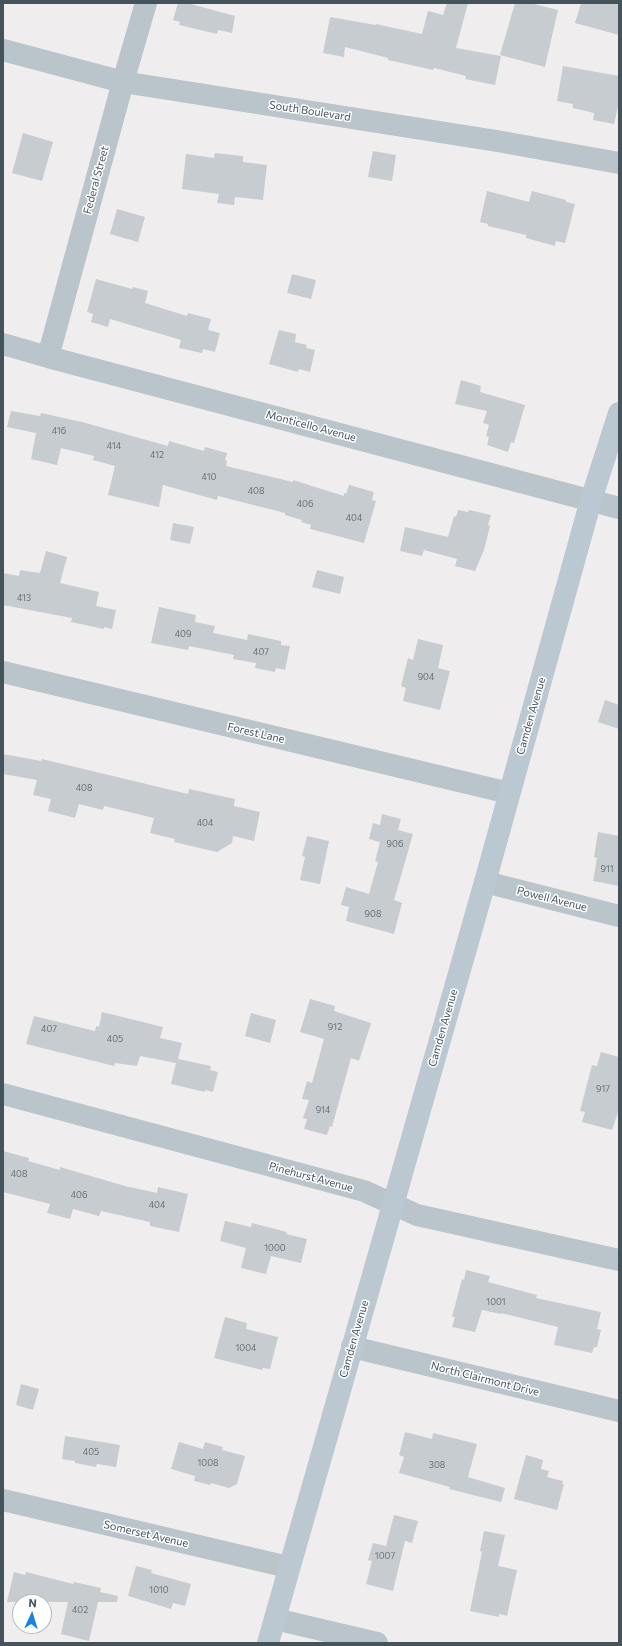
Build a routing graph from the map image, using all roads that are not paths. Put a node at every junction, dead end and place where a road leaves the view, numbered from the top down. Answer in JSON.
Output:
{"nodes":[{"id":1,"x":146,"y":3,"type":"edge"},
{"id":2,"x":3,"y":50,"type":"edge"},
{"id":3,"x":123,"y":82,"type":"junction"},
{"id":4,"x":619,"y":163,"type":"edge"},
{"id":5,"x":3,"y":344,"type":"edge"},
{"id":6,"x":48,"y":357,"type":"junction"},
{"id":7,"x":619,"y":413,"type":"edge"},
{"id":8,"x":591,"y":500,"type":"junction"},
{"id":9,"x":619,"y":508,"type":"edge"},
{"id":10,"x":3,"y":672,"type":"edge"},
{"id":11,"x":509,"y":793,"type":"junction"},
{"id":12,"x":485,"y":882,"type":"junction"},
{"id":13,"x":619,"y":916,"type":"edge"},
{"id":14,"x":3,"y":1094,"type":"edge"},
{"id":15,"x":392,"y":1204,"type":"junction"},
{"id":16,"x":619,"y":1260,"type":"edge"},
{"id":17,"x":352,"y":1347,"type":"junction"},
{"id":18,"x":619,"y":1412,"type":"edge"},
{"id":19,"x":3,"y":1500,"type":"edge"},
{"id":20,"x":288,"y":1567,"type":"junction"},
{"id":21,"x":275,"y":1619,"type":"junction"},
{"id":22,"x":268,"y":1643,"type":"edge"},
{"id":23,"x":377,"y":1643,"type":"edge"}],
"edges":[{"from":1,"to":3,"type":"street","name":"Federal Street"},
{"from":2,"to":3,"type":"street","name":"South Boulevard"},
{"from":3,"to":4,"type":"street","name":"South Boulevard"},
{"from":3,"to":6,"type":"street","name":"Federal Street"},
{"from":5,"to":6,"type":"street","name":"Monticello Avenue"},
{"from":6,"to":8,"type":"street","name":"Monticello Avenue"},
{"from":7,"to":8,"type":"street","name":"Camden Avenue"},
{"from":8,"to":9,"type":"street","name":"Monticello Avenue"},
{"from":8,"to":11,"type":"street","name":"Camden Avenue"},
{"from":10,"to":11,"type":"street","name":"Forest Lane"},
{"from":11,"to":12,"type":"street","name":"Camden Avenue"},
{"from":12,"to":13,"type":"street","name":"Powell Avenue"},
{"from":12,"to":15,"type":"street","name":"Camden Avenue"},
{"from":14,"to":15,"type":"street","name":"Pinehurst Avenue"},
{"from":15,"to":16,"type":"street","name":"Pinehurst Avenue"},
{"from":15,"to":17,"type":"street","name":"Camden Avenue"},
{"from":17,"to":18,"type":"street","name":"North Clairmont Drive"},
{"from":17,"to":20,"type":"street","name":"Camden Avenue"},
{"from":19,"to":20,"type":"street","name":"Somerset Avenue"},
{"from":20,"to":21,"type":"street","name":"Camden Avenue"},
{"from":21,"to":22,"type":"street","name":"Camden Avenue"},
{"from":21,"to":23,"type":"street"}]}
